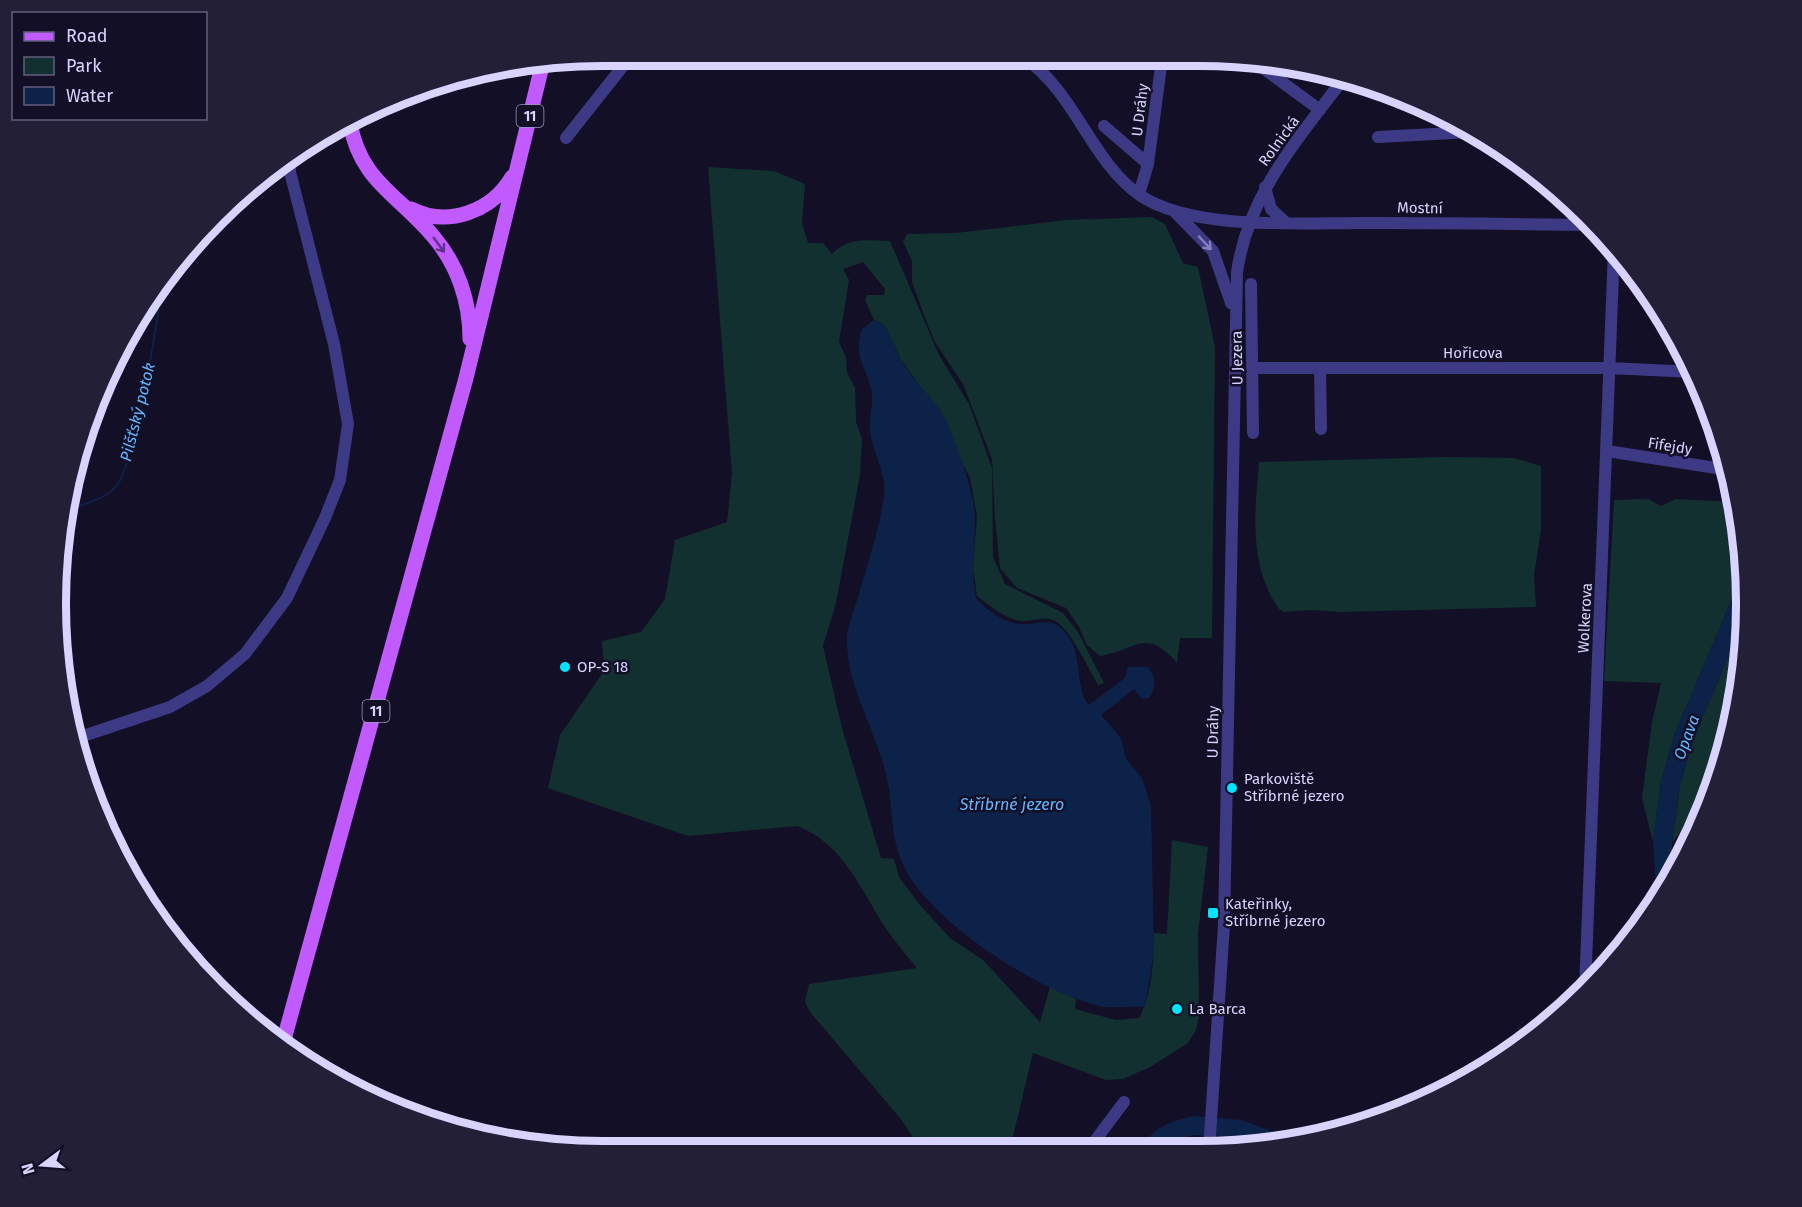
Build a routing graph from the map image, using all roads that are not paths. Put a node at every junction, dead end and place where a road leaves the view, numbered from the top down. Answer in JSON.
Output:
{"nodes":[{"id":1,"x":623,"y":66,"type":"edge"},
{"id":2,"x":1036,"y":66,"type":"edge"},
{"id":3,"x":1161,"y":66,"type":"edge"},
{"id":4,"x":541,"y":70,"type":"edge"},
{"id":5,"x":1267,"y":71,"type":"edge"},
{"id":6,"x":1339,"y":84,"type":"edge"},
{"id":7,"x":1320,"y":110,"type":"junction"},
{"id":8,"x":1104,"y":126,"type":"dead end"},
{"id":9,"x":352,"y":129,"type":"edge"},
{"id":10,"x":1457,"y":133,"type":"edge"},
{"id":11,"x":1378,"y":136,"type":"dead end"},
{"id":12,"x":566,"y":138,"type":"dead end"},
{"id":13,"x":1148,"y":164,"type":"junction"},
{"id":14,"x":517,"y":166,"type":"junction"},
{"id":15,"x":290,"y":167,"type":"edge"},
{"id":16,"x":1265,"y":187,"type":"junction"},
{"id":17,"x":1139,"y":194,"type":"junction"},
{"id":18,"x":400,"y":202,"type":"junction"},
{"id":19,"x":1175,"y":212,"type":"junction"},
{"id":20,"x":1249,"y":221,"type":"junction"},
{"id":21,"x":1286,"y":222,"type":"junction"},
{"id":22,"x":1581,"y":225,"type":"edge"},
{"id":23,"x":1613,"y":262,"type":"edge"},
{"id":24,"x":1251,"y":284,"type":"dead end"},
{"id":25,"x":1234,"y":314,"type":"junction"},
{"id":26,"x":1252,"y":368,"type":"junction"},
{"id":27,"x":1320,"y":368,"type":"junction"},
{"id":28,"x":1609,"y":368,"type":"junction"},
{"id":29,"x":1683,"y":372,"type":"edge"},
{"id":30,"x":466,"y":378,"type":"junction"},
{"id":31,"x":1321,"y":429,"type":"dead end"},
{"id":32,"x":1253,"y":433,"type":"dead end"},
{"id":33,"x":1607,"y":451,"type":"junction"},
{"id":34,"x":1719,"y":468,"type":"edge"},
{"id":35,"x":82,"y":736,"type":"edge"},
{"id":36,"x":1585,"y":977,"type":"edge"},
{"id":37,"x":286,"y":1037,"type":"edge"},
{"id":38,"x":1124,"y":1102,"type":"dead end"},
{"id":39,"x":1095,"y":1141,"type":"edge"},
{"id":40,"x":1210,"y":1141,"type":"edge"}],
"edges":[{"from":1,"to":12,"type":"street"},
{"from":2,"to":17,"type":"street","name":"U Dráhy"},
{"from":3,"to":13,"type":"street","name":"U Dráhy"},
{"from":4,"to":14,"type":"main road","number":"11"},
{"from":5,"to":7,"type":"street"},
{"from":6,"to":7,"type":"street","name":"Rolnická"},
{"from":7,"to":16,"type":"street","name":"Rolnická"},
{"from":8,"to":13,"type":"street","name":"U Dráhy"},
{"from":9,"to":18,"type":"main road"},
{"from":10,"to":11,"type":"street"},
{"from":13,"to":17,"type":"street","name":"U Dráhy"},
{"from":14,"to":18,"type":"main road"},
{"from":14,"to":30,"type":"main road","number":"11"},
{"from":15,"to":35,"type":"street"},
{"from":16,"to":20,"type":"street","name":"Rolnická"},
{"from":16,"to":21,"type":"street"},
{"from":17,"to":19,"type":"street","name":"U Dráhy"},
{"from":18,"to":30,"type":"main road","one_way":true},
{"from":19,"to":20,"type":"street","name":"U Dráhy"},
{"from":19,"to":25,"type":"street","name":"U Dráhy","one_way":true},
{"from":20,"to":21,"type":"street","name":"Mostní"},
{"from":20,"to":25,"type":"street","name":"U Dráhy"},
{"from":21,"to":22,"type":"street","name":"Mostní"},
{"from":23,"to":28,"type":"street","name":"Wolkerova"},
{"from":24,"to":26,"type":"street","name":"U Jezera"},
{"from":25,"to":40,"type":"street","name":"U Dráhy"},
{"from":26,"to":27,"type":"street","name":"Hořicova"},
{"from":26,"to":32,"type":"street","name":"U Jezera"},
{"from":27,"to":28,"type":"street","name":"Hořicova"},
{"from":27,"to":31,"type":"street"},
{"from":28,"to":29,"type":"street","name":"Hořicova"},
{"from":28,"to":33,"type":"street","name":"Wolkerova"},
{"from":30,"to":37,"type":"main road","number":"11"},
{"from":33,"to":34,"type":"street","name":"Fifejdy"},
{"from":33,"to":36,"type":"street","name":"Wolkerova"},
{"from":38,"to":39,"type":"street"}]}
